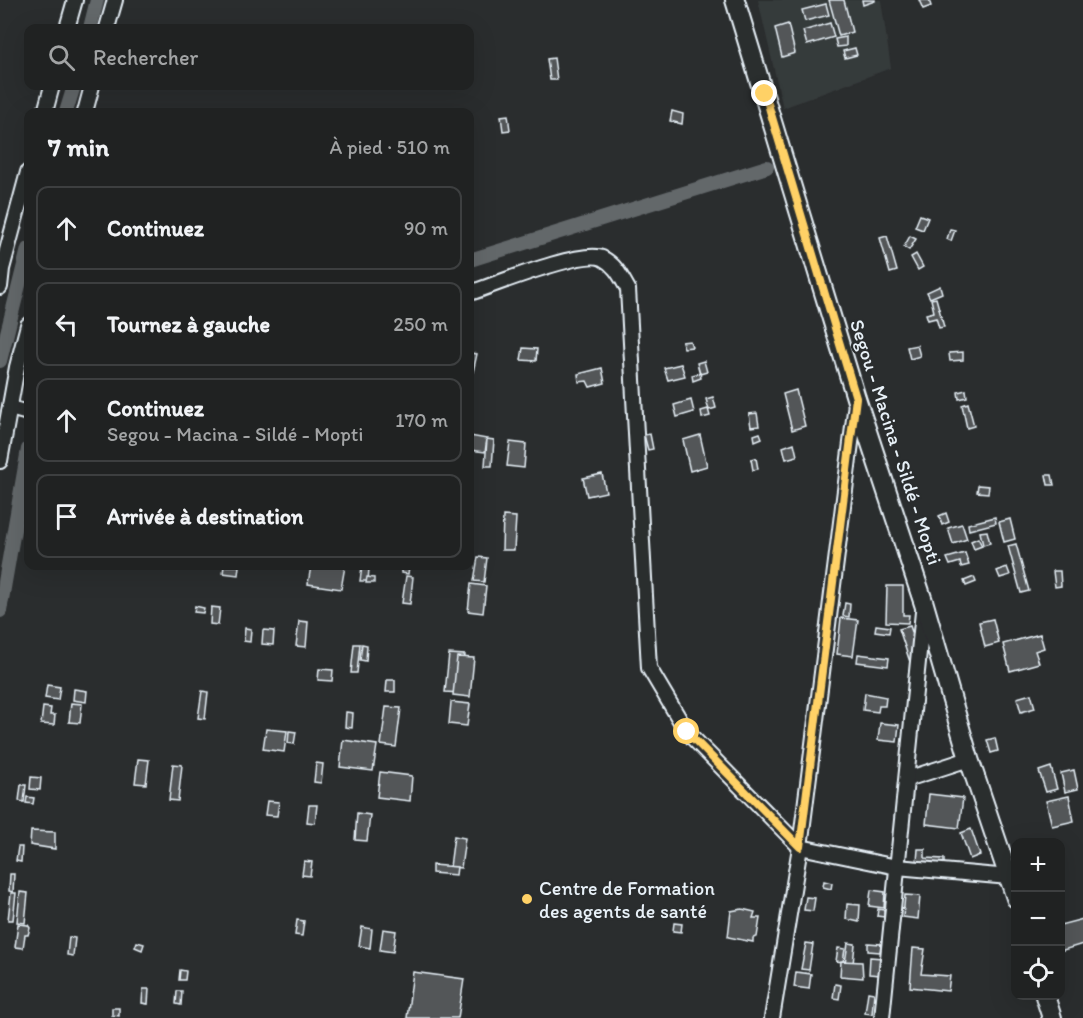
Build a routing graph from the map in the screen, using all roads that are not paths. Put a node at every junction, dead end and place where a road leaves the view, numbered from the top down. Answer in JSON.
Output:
{"nodes":[{"id":1,"x":75,"y":0,"type":"edge"},
{"id":2,"x":115,"y":0,"type":"edge"},
{"id":3,"x":735,"y":0,"type":"edge"},
{"id":4,"x":68,"y":24,"type":"edge"},
{"id":5,"x":108,"y":24,"type":"edge"},
{"id":6,"x":51,"y":90,"type":"edge"},
{"id":7,"x":91,"y":90,"type":"edge"},
{"id":8,"x":46,"y":108,"type":"edge"},
{"id":9,"x":86,"y":108,"type":"edge"},
{"id":10,"x":24,"y":187,"type":"edge"},
{"id":11,"x":0,"y":287,"type":"edge"},
{"id":12,"x":474,"y":292,"type":"edge"},
{"id":13,"x":24,"y":368,"type":"edge"},
{"id":14,"x":856,"y":398,"type":"junction"},
{"id":15,"x":20,"y":411,"type":"edge"},
{"id":16,"x":0,"y":461,"type":"edge"},
{"id":17,"x":924,"y":603,"type":"junction"},
{"id":18,"x":969,"y":759,"type":"junction"},
{"id":19,"x":907,"y":779,"type":"junction"},
{"id":20,"x":800,"y":847,"type":"junction"},
{"id":21,"x":897,"y":867,"type":"junction"},
{"id":22,"x":1009,"y":877,"type":"junction"},
{"id":23,"x":1014,"y":892,"type":"edge"},
{"id":24,"x":1047,"y":1000,"type":"edge"},
{"id":25,"x":772,"y":1018,"type":"edge"},
{"id":26,"x":882,"y":1018,"type":"edge"},
{"id":27,"x":1052,"y":1018,"type":"edge"}],
"edges":[{"from":1,"to":4,"type":"street"},
{"from":2,"to":5,"type":"street"},
{"from":3,"to":14,"type":"main road","name":"Segou - Macina - Sildé - Mopti"},
{"from":6,"to":8,"type":"street"},
{"from":7,"to":9,"type":"street"},
{"from":10,"to":11,"type":"street"},
{"from":12,"to":20,"type":"street"},
{"from":13,"to":15,"type":"street"},
{"from":14,"to":17,"type":"main road","name":"Segou - Macina - Sildé - Mopti"},
{"from":14,"to":20,"type":"street"},
{"from":15,"to":16,"type":"street"},
{"from":17,"to":18,"type":"main road","name":"Segou - Macina - Sildé - Mopti"},
{"from":17,"to":19,"type":"street"},
{"from":18,"to":19,"type":"street"},
{"from":18,"to":22,"type":"main road","name":"Segou - Macina - Sildé - Mopti"},
{"from":19,"to":21,"type":"street"},
{"from":20,"to":21,"type":"street"},
{"from":20,"to":25,"type":"street"},
{"from":21,"to":22,"type":"street"},
{"from":21,"to":26,"type":"street"},
{"from":22,"to":23,"type":"main road","name":"Segou - Macina - Sildé - Mopti"},
{"from":24,"to":27,"type":"main road"}]}
